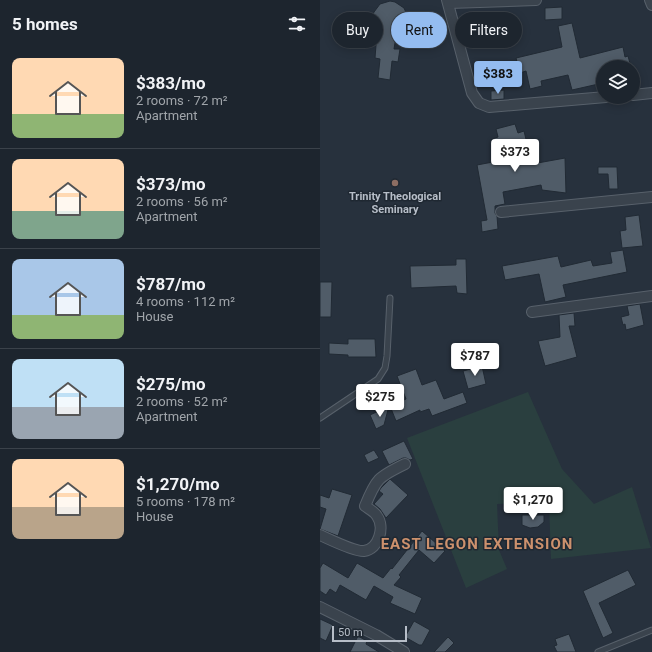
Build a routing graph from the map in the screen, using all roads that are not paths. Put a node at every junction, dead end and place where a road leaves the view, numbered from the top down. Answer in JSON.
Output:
{"nodes":[{"id":1,"x":536,"y":0,"type":"edge"},
{"id":2,"x":650,"y":0,"type":"edge"},
{"id":3,"x":448,"y":2,"type":"edge"},
{"id":4,"x":652,"y":5,"type":"edge"},
{"id":5,"x":652,"y":93,"type":"edge"},
{"id":6,"x":640,"y":94,"type":"edge"},
{"id":7,"x":596,"y":98,"type":"edge"},
{"id":8,"x":652,"y":197,"type":"edge"},
{"id":9,"x":501,"y":212,"type":"dead end"},
{"id":10,"x":652,"y":296,"type":"edge"},
{"id":11,"x":390,"y":298,"type":"dead end"},
{"id":12,"x":532,"y":312,"type":"dead end"},
{"id":13,"x":320,"y":418,"type":"edge"},
{"id":14,"x":405,"y":464,"type":"dead end"},
{"id":15,"x":320,"y":535,"type":"edge"},
{"id":16,"x":320,"y":607,"type":"edge"},
{"id":17,"x":652,"y":630,"type":"edge"},
{"id":18,"x":404,"y":652,"type":"edge"},
{"id":19,"x":598,"y":652,"type":"edge"}],
"edges":[{"from":1,"to":3,"type":"street"},
{"from":2,"to":4,"type":"street"},
{"from":3,"to":7,"type":"street"},
{"from":5,"to":6,"type":"street"},
{"from":8,"to":9,"type":"street"},
{"from":10,"to":12,"type":"street"},
{"from":11,"to":13,"type":"lane"},
{"from":14,"to":15,"type":"street"},
{"from":16,"to":18,"type":"street"},
{"from":17,"to":19,"type":"lane"}]}
